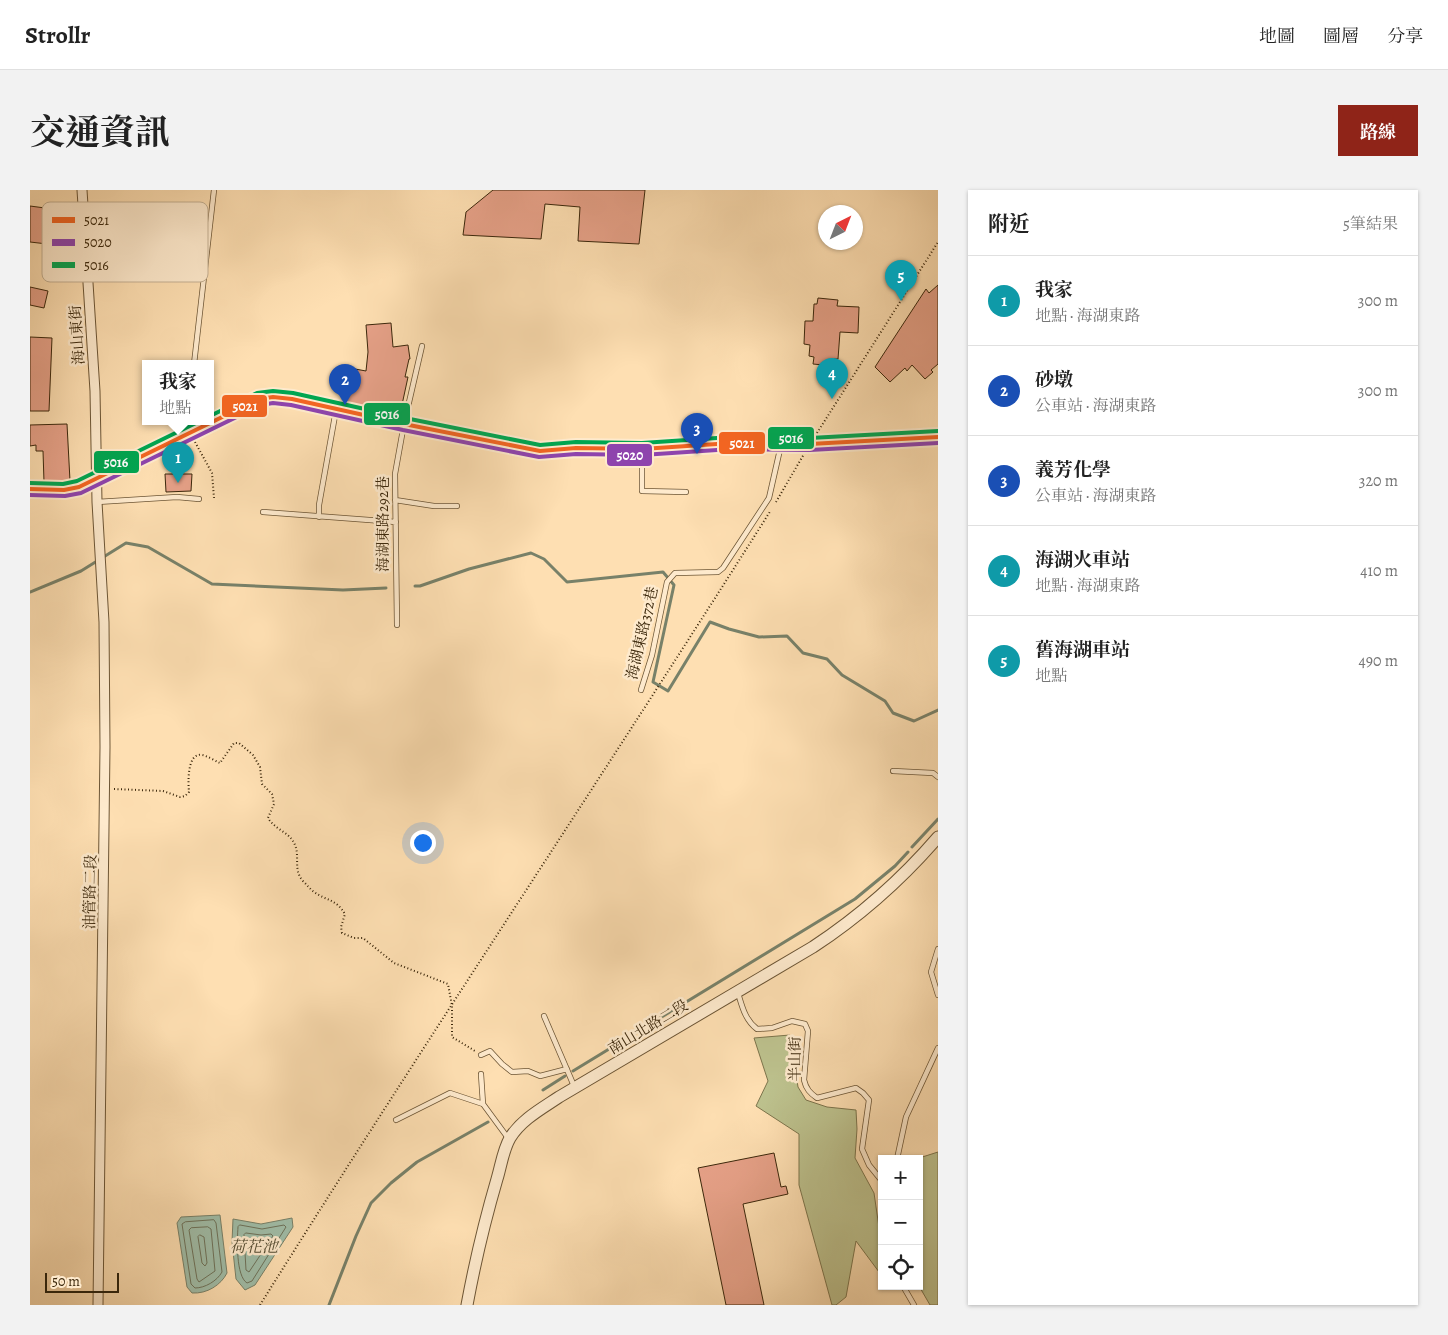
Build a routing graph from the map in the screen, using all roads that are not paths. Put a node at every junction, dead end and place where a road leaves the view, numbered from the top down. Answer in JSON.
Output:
{"nodes":[{"id":1,"x":214,"y":190,"type":"edge"},
{"id":2,"x":208,"y":242,"type":"edge"},
{"id":3,"x":87,"y":282,"type":"edge"},
{"id":4,"x":203,"y":282,"type":"edge"},
{"id":5,"x":422,"y":346,"type":"dead end"},
{"id":6,"x":194,"y":360,"type":"edge"},
{"id":7,"x":336,"y":408,"type":"junction"},
{"id":8,"x":214,"y":418,"type":"edge"},
{"id":9,"x":404,"y":424,"type":"junction"},
{"id":10,"x":188,"y":429,"type":"edge"},
{"id":11,"x":938,"y":437,"type":"edge"},
{"id":12,"x":781,"y":444,"type":"junction"},
{"id":13,"x":642,"y":449,"type":"junction"},
{"id":14,"x":97,"y":479,"type":"junction"},
{"id":15,"x":30,"y":489,"type":"edge"},
{"id":16,"x":686,"y":492,"type":"dead end"},
{"id":17,"x":199,"y":499,"type":"dead end"},
{"id":18,"x":394,"y":500,"type":"junction"},
{"id":19,"x":97,"y":502,"type":"junction"},
{"id":20,"x":457,"y":506,"type":"dead end"},
{"id":21,"x":263,"y":512,"type":"dead end"},
{"id":22,"x":319,"y":516,"type":"junction"},
{"id":23,"x":396,"y":522,"type":"junction"},
{"id":24,"x":396,"y":625,"type":"dead end"},
{"id":25,"x":642,"y":690,"type":"dead end"},
{"id":26,"x":893,"y":771,"type":"dead end"},
{"id":27,"x":938,"y":777,"type":"edge"},
{"id":28,"x":938,"y":837,"type":"edge"},
{"id":29,"x":938,"y":949,"type":"edge"},
{"id":30,"x":738,"y":992,"type":"junction"},
{"id":31,"x":938,"y":994,"type":"edge"},
{"id":32,"x":544,"y":1016,"type":"dead end"},
{"id":33,"x":938,"y":1048,"type":"edge"},
{"id":34,"x":481,"y":1055,"type":"road end"},
{"id":35,"x":567,"y":1069,"type":"junction"},
{"id":36,"x":481,"y":1074,"type":"dead end"},
{"id":37,"x":575,"y":1088,"type":"junction"},
{"id":38,"x":483,"y":1104,"type":"junction"},
{"id":39,"x":396,"y":1120,"type":"dead end"},
{"id":40,"x":509,"y":1139,"type":"junction"},
{"id":41,"x":897,"y":1155,"type":"edge"},
{"id":42,"x":878,"y":1176,"type":"edge"},
{"id":43,"x":905,"y":1290,"type":"edge"},
{"id":44,"x":98,"y":1305,"type":"edge"},
{"id":45,"x":467,"y":1305,"type":"edge"},
{"id":46,"x":914,"y":1305,"type":"edge"}],
"edges":[{"from":1,"to":2,"type":"lane"},
{"from":3,"to":14,"type":"street","name":"海山東街"},
{"from":4,"to":6,"type":"lane"},
{"from":5,"to":9,"type":"lane","name":"海湖東路292巷"},
{"from":7,"to":8,"type":"street"},
{"from":7,"to":9,"type":"street"},
{"from":7,"to":22,"type":"lane"},
{"from":9,"to":13,"type":"street"},
{"from":9,"to":18,"type":"lane","name":"海湖東路292巷"},
{"from":10,"to":14,"type":"street"},
{"from":11,"to":12,"type":"street"},
{"from":12,"to":13,"type":"street"},
{"from":12,"to":25,"type":"lane","name":"海湖東路372巷"},
{"from":13,"to":16,"type":"lane"},
{"from":14,"to":15,"type":"street"},
{"from":14,"to":19,"type":"street","name":"油管路二段"},
{"from":17,"to":19,"type":"lane"},
{"from":18,"to":20,"type":"lane"},
{"from":18,"to":23,"type":"lane","name":"海湖東路292巷"},
{"from":19,"to":44,"type":"street","name":"油管路二段"},
{"from":21,"to":22,"type":"lane"},
{"from":22,"to":23,"type":"lane"},
{"from":23,"to":24,"type":"lane","name":"海湖東路292巷"},
{"from":26,"to":27,"type":"lane"},
{"from":28,"to":30,"type":"street","name":"南山北路二段"},
{"from":29,"to":31,"type":"lane"},
{"from":30,"to":37,"type":"street","name":"南山北路二段"},
{"from":30,"to":42,"type":"lane","name":"半山街"},
{"from":32,"to":35,"type":"lane"},
{"from":33,"to":41,"type":"lane"},
{"from":34,"to":35,"type":"lane"},
{"from":35,"to":37,"type":"lane"},
{"from":36,"to":38,"type":"lane"},
{"from":37,"to":40,"type":"street","name":"南山北路二段"},
{"from":38,"to":39,"type":"lane"},
{"from":38,"to":40,"type":"lane"},
{"from":40,"to":45,"type":"street","name":"南山北路二段"},
{"from":43,"to":46,"type":"lane"}]}
